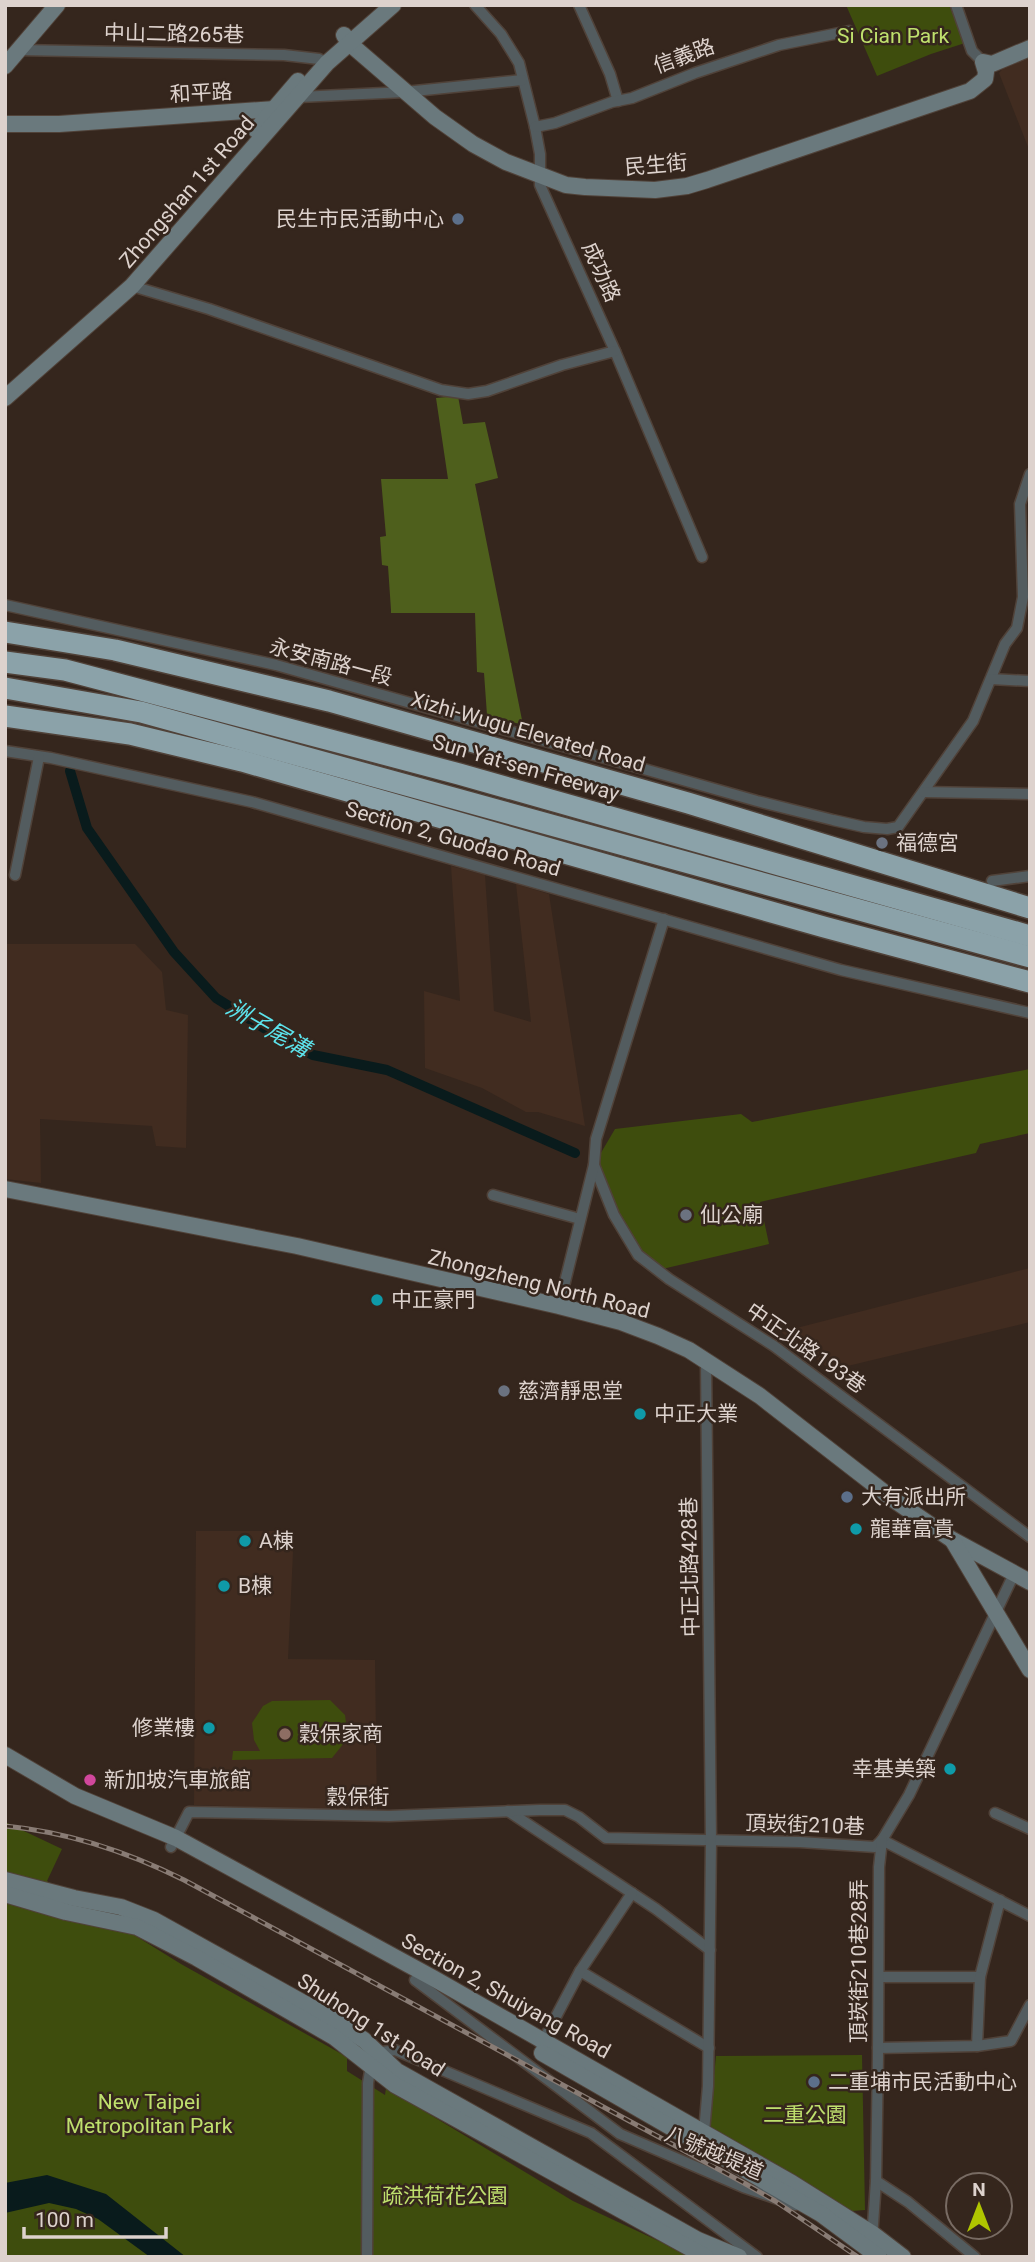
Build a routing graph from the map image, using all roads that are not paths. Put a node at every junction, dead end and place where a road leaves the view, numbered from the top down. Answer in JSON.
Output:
{"nodes":[{"id":1,"x":57,"y":5,"type":"edge"},
{"id":2,"x":379,"y":5,"type":"edge"},
{"id":3,"x":393,"y":5,"type":"edge"},
{"id":4,"x":475,"y":5,"type":"edge"},
{"id":5,"x":579,"y":5,"type":"edge"},
{"id":6,"x":956,"y":5,"type":"edge"},
{"id":7,"x":849,"y":31,"type":"dead end"},
{"id":8,"x":346,"y":39,"type":"junction"},
{"id":9,"x":1030,"y":48,"type":"edge"},
{"id":10,"x":19,"y":50,"type":"junction"},
{"id":11,"x":323,"y":61,"type":"junction"},
{"id":12,"x":983,"y":62,"type":"junction"},
{"id":13,"x":5,"y":66,"type":"edge"},
{"id":14,"x":522,"y":80,"type":"junction"},
{"id":15,"x":405,"y":92,"type":"junction"},
{"id":16,"x":299,"y":97,"type":"junction"},
{"id":17,"x":618,"y":101,"type":"junction"},
{"id":18,"x":272,"y":111,"type":"junction"},
{"id":19,"x":5,"y":124,"type":"edge"},
{"id":20,"x":536,"y":127,"type":"junction"},
{"id":21,"x":540,"y":174,"type":"junction"},
{"id":22,"x":132,"y":286,"type":"junction"},
{"id":23,"x":615,"y":351,"type":"junction"},
{"id":24,"x":5,"y":385,"type":"edge"},
{"id":25,"x":5,"y":398,"type":"edge"},
{"id":26,"x":1030,"y":474,"type":"edge"},
{"id":27,"x":702,"y":557,"type":"dead end"},
{"id":28,"x":5,"y":605,"type":"edge"},
{"id":29,"x":5,"y":632,"type":"edge"},
{"id":30,"x":5,"y":662,"type":"edge"},
{"id":31,"x":990,"y":679,"type":"junction"},
{"id":32,"x":1030,"y":681,"type":"edge"},
{"id":33,"x":5,"y":688,"type":"edge"},
{"id":34,"x":5,"y":716,"type":"edge"},
{"id":35,"x":5,"y":751,"type":"edge"},
{"id":36,"x":46,"y":757,"type":"junction"},
{"id":37,"x":924,"y":792,"type":"junction"},
{"id":38,"x":1030,"y":794,"type":"edge"},
{"id":39,"x":15,"y":875,"type":"dead end"},
{"id":40,"x":1030,"y":876,"type":"edge"},
{"id":41,"x":992,"y":881,"type":"dead end"},
{"id":42,"x":1030,"y":908,"type":"edge"},
{"id":43,"x":664,"y":919,"type":"junction"},
{"id":44,"x":1030,"y":936,"type":"edge"},
{"id":45,"x":1030,"y":957,"type":"edge"},
{"id":46,"x":1030,"y":982,"type":"edge"},
{"id":47,"x":1030,"y":1013,"type":"edge"},
{"id":48,"x":594,"y":1165,"type":"junction"},
{"id":49,"x":10,"y":1189,"type":"edge"},
{"id":50,"x":493,"y":1195,"type":"dead end"},
{"id":51,"x":580,"y":1219,"type":"junction"},
{"id":52,"x":559,"y":1306,"type":"junction"},
{"id":53,"x":706,"y":1363,"type":"junction"},
{"id":54,"x":1030,"y":1537,"type":"edge"},
{"id":55,"x":951,"y":1539,"type":"junction"},
{"id":56,"x":1014,"y":1574,"type":"junction"},
{"id":57,"x":1030,"y":1582,"type":"edge"},
{"id":58,"x":996,"y":1611,"type":"junction"},
{"id":59,"x":1030,"y":1670,"type":"edge"},
{"id":60,"x":10,"y":1759,"type":"edge"},
{"id":61,"x":565,"y":1810,"type":"joint"},
{"id":62,"x":508,"y":1811,"type":"junction"},
{"id":63,"x":995,"y":1814,"type":"dead end"},
{"id":64,"x":1030,"y":1829,"type":"edge"},
{"id":65,"x":883,"y":1840,"type":"junction"},
{"id":66,"x":174,"y":1842,"type":"junction"},
{"id":67,"x":711,"y":1842,"type":"junction"},
{"id":68,"x":5,"y":1880,"type":"edge"},
{"id":69,"x":632,"y":1893,"type":"junction"},
{"id":70,"x":5,"y":1894,"type":"edge"},
{"id":71,"x":1000,"y":1900,"type":"junction"},
{"id":72,"x":1030,"y":1916,"type":"edge"},
{"id":73,"x":710,"y":1950,"type":"junction"},
{"id":74,"x":580,"y":1971,"type":"junction"},
{"id":75,"x":879,"y":1977,"type":"junction"},
{"id":76,"x":980,"y":1977,"type":"junction"},
{"id":77,"x":415,"y":1980,"type":"junction"},
{"id":78,"x":1030,"y":2005,"type":"edge"},
{"id":79,"x":540,"y":2045,"type":"junction"},
{"id":80,"x":977,"y":2046,"type":"junction"},
{"id":81,"x":709,"y":2048,"type":"junction"},
{"id":82,"x":878,"y":2048,"type":"junction"},
{"id":83,"x":374,"y":2059,"type":"junction"},
{"id":84,"x":597,"y":2118,"type":"junction"},
{"id":85,"x":704,"y":2132,"type":"junction"},
{"id":86,"x":591,"y":2133,"type":"junction"},
{"id":87,"x":876,"y":2182,"type":"junction"},
{"id":88,"x":821,"y":2214,"type":"junction"},
{"id":89,"x":873,"y":2247,"type":"edge"},
{"id":90,"x":367,"y":2257,"type":"edge"},
{"id":91,"x":706,"y":2257,"type":"edge"},
{"id":92,"x":739,"y":2257,"type":"edge"},
{"id":93,"x":757,"y":2257,"type":"edge"},
{"id":94,"x":903,"y":2257,"type":"edge"},
{"id":95,"x":975,"y":2257,"type":"edge"}],
"edges":[{"from":1,"to":10,"type":"street"},
{"from":2,"to":8,"type":"street","name":"Zhongshan 1st Road"},
{"from":3,"to":8,"type":"street","name":"Zhongshan 1st Road"},
{"from":4,"to":14,"type":"street","name":"成功路"},
{"from":5,"to":17,"type":"street"},
{"from":6,"to":12,"type":"street"},
{"from":7,"to":17,"type":"street","name":"信義路"},
{"from":8,"to":11,"type":"street","name":"Zhongshan 1st Road"},
{"from":8,"to":15,"type":"street","name":"民生街"},
{"from":9,"to":12,"type":"street"},
{"from":10,"to":11,"type":"street","name":"中山二路265巷"},
{"from":10,"to":13,"type":"street"},
{"from":11,"to":16,"type":"street","name":"Zhongshan 1st Road"},
{"from":11,"to":18,"type":"street","name":"Zhongshan 1st Road"},
{"from":12,"to":21,"type":"street","name":"民生街"},
{"from":14,"to":15,"type":"street","name":"和平路"},
{"from":14,"to":20,"type":"street","name":"成功路"},
{"from":15,"to":16,"type":"street","name":"和平路"},
{"from":15,"to":21,"type":"street","name":"民生街"},
{"from":16,"to":18,"type":"street","name":"和平路"},
{"from":16,"to":22,"type":"street","name":"Zhongshan 1st Road"},
{"from":17,"to":20,"type":"street","name":"信義路"},
{"from":18,"to":19,"type":"street","name":"和平路"},
{"from":18,"to":24,"type":"street","name":"Zhongshan 1st Road"},
{"from":20,"to":21,"type":"street","name":"成功路"},
{"from":21,"to":23,"type":"street","name":"成功路"},
{"from":22,"to":23,"type":"street"},
{"from":22,"to":25,"type":"street","name":"Zhongshan 1st Road"},
{"from":23,"to":27,"type":"street","name":"成功路"},
{"from":26,"to":31,"type":"street"},
{"from":28,"to":37,"type":"street","name":"永安南路一段"},
{"from":29,"to":42,"type":"highway","name":"Xizhi-Wugu Elevated Road"},
{"from":30,"to":44,"type":"highway","name":"Sun Yat-sen Freeway"},
{"from":31,"to":32,"type":"street"},
{"from":31,"to":37,"type":"street"},
{"from":33,"to":45,"type":"highway"},
{"from":34,"to":46,"type":"highway"},
{"from":35,"to":36,"type":"street","name":"Section 2, Guodao Road"},
{"from":36,"to":39,"type":"street"},
{"from":36,"to":43,"type":"street","name":"Section 2, Guodao Road"},
{"from":37,"to":38,"type":"street"},
{"from":40,"to":41,"type":"street"},
{"from":43,"to":47,"type":"street","name":"Section 2, Guodao Road"},
{"from":43,"to":48,"type":"street"},
{"from":48,"to":51,"type":"street"},
{"from":48,"to":54,"type":"street","name":"中正北路193巷"},
{"from":49,"to":52,"type":"street","name":"Zhongzheng North Road"},
{"from":50,"to":51,"type":"street"},
{"from":51,"to":52,"type":"street"},
{"from":52,"to":53,"type":"street","name":"Zhongzheng North Road"},
{"from":53,"to":55,"type":"street","name":"Zhongzheng North Road"},
{"from":53,"to":67,"type":"street","name":"中正北路428巷"},
{"from":55,"to":56,"type":"street","name":"Zhongzheng North Road"},
{"from":55,"to":58,"type":"street"},
{"from":56,"to":57,"type":"street","name":"Zhongzheng North Road"},
{"from":56,"to":58,"type":"street"},
{"from":58,"to":59,"type":"street"},
{"from":58,"to":65,"type":"street"},
{"from":60,"to":66,"type":"street","name":"Section 2, Shuiyang Road"},
{"from":61,"to":62,"type":"street","name":"穀保街"},
{"from":61,"to":67,"type":"street","name":"頂崁街210巷"},
{"from":62,"to":66,"type":"street","name":"穀保街"},
{"from":62,"to":69,"type":"street"},
{"from":63,"to":64,"type":"street"},
{"from":65,"to":67,"type":"street","name":"頂崁街210巷"},
{"from":65,"to":71,"type":"street","name":"頂崁街210巷"},
{"from":65,"to":75,"type":"street","name":"頂崁街210巷28弄"},
{"from":66,"to":77,"type":"street","name":"Section 2, Shuiyang Road"},
{"from":66,"to":79,"type":"street","name":"Section 2, Shuiyang Road"},
{"from":67,"to":73,"type":"street","name":"中正北路428巷"},
{"from":68,"to":83,"type":"street","name":"Shuhong 1st Road"},
{"from":69,"to":73,"type":"street"},
{"from":69,"to":74,"type":"street"},
{"from":70,"to":83,"type":"street","name":"Shuhong 1st Road"},
{"from":71,"to":72,"type":"street","name":"頂崁街210巷"},
{"from":71,"to":76,"type":"street"},
{"from":73,"to":81,"type":"street","name":"中正北路428巷"},
{"from":74,"to":79,"type":"street"},
{"from":74,"to":81,"type":"street"},
{"from":75,"to":76,"type":"street"},
{"from":75,"to":82,"type":"street","name":"頂崁街210巷28弄"},
{"from":76,"to":80,"type":"street"},
{"from":77,"to":79,"type":"street","name":"Section 2, Shuiyang Road"},
{"from":77,"to":84,"type":"street","name":"八號越堤道"},
{"from":78,"to":80,"type":"street"},
{"from":79,"to":85,"type":"street","name":"Section 2, Shuiyang Road"},
{"from":79,"to":88,"type":"street","name":"Section 2, Shuiyang Road"},
{"from":80,"to":82,"type":"street"},
{"from":81,"to":85,"type":"street","name":"中正北路428巷"},
{"from":82,"to":87,"type":"street","name":"頂崁街210巷28弄"},
{"from":83,"to":86,"type":"street"},
{"from":83,"to":90,"type":"street"},
{"from":83,"to":91,"type":"street","name":"Shuhong 1st Road"},
{"from":83,"to":92,"type":"street","name":"Shuhong 1st Road"},
{"from":84,"to":86,"type":"street"},
{"from":84,"to":88,"type":"street","name":"八號越堤道"},
{"from":85,"to":89,"type":"street","name":"Section 2, Shuiyang Road"},
{"from":86,"to":93,"type":"street"},
{"from":87,"to":89,"type":"street","name":"頂崁街210巷28弄"},
{"from":87,"to":95,"type":"street"},
{"from":88,"to":89,"type":"street","name":"Section 2, Shuiyang Road"},
{"from":89,"to":94,"type":"street","name":"Section 2, Shuiyang Road"}]}
